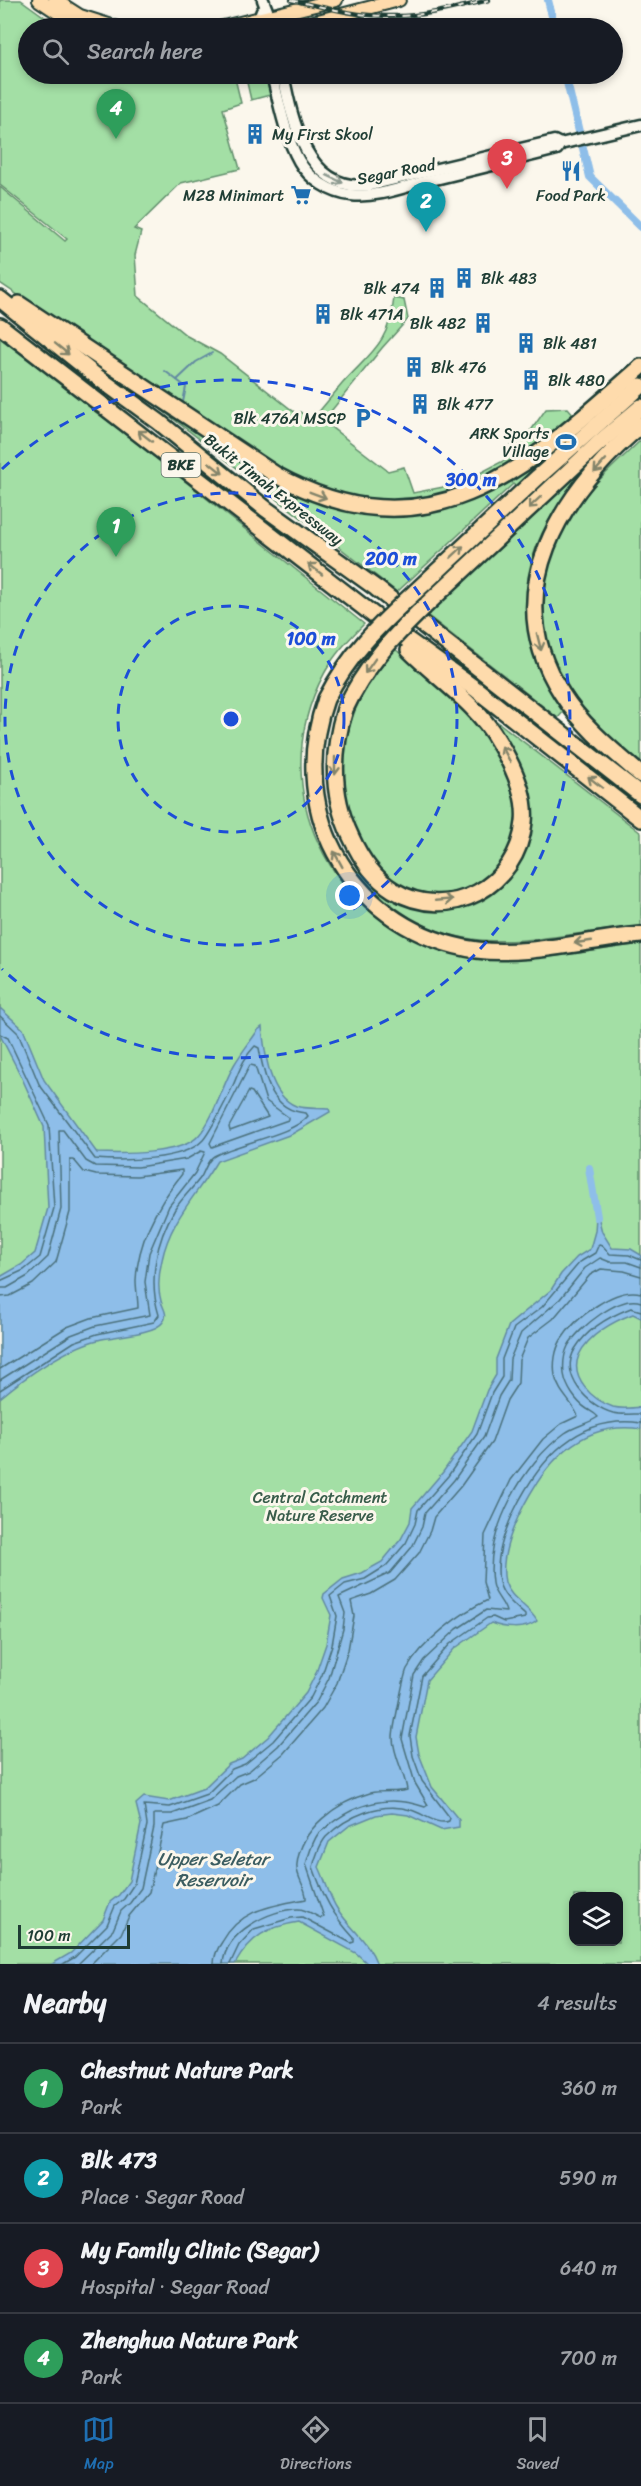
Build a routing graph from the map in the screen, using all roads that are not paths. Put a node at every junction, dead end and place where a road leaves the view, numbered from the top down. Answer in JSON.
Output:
{"nodes":[{"id":1,"x":39,"y":0,"type":"edge"},
{"id":2,"x":54,"y":0,"type":"edge"},
{"id":3,"x":336,"y":0,"type":"edge"},
{"id":4,"x":399,"y":0,"type":"edge"},
{"id":5,"x":263,"y":2,"type":"edge"},
{"id":6,"x":66,"y":18,"type":"edge"},
{"id":7,"x":86,"y":18,"type":"edge"},
{"id":8,"x":265,"y":18,"type":"edge"},
{"id":9,"x":281,"y":18,"type":"edge"},
{"id":10,"x":330,"y":18,"type":"edge"},
{"id":11,"x":274,"y":84,"type":"edge"},
{"id":12,"x":285,"y":84,"type":"edge"},
{"id":13,"x":641,"y":125,"type":"edge"},
{"id":14,"x":560,"y":144,"type":"junction"},
{"id":15,"x":0,"y":294,"type":"edge"},
{"id":16,"x":0,"y":299,"type":"edge"},
{"id":17,"x":0,"y":326,"type":"edge"},
{"id":18,"x":641,"y":367,"type":"edge"},
{"id":19,"x":641,"y":386,"type":"edge"},
{"id":20,"x":641,"y":407,"type":"edge"},
{"id":21,"x":641,"y":425,"type":"edge"},
{"id":22,"x":380,"y":620,"type":"junction"},
{"id":23,"x":641,"y":775,"type":"edge"},
{"id":24,"x":641,"y":795,"type":"edge"},
{"id":25,"x":641,"y":819,"type":"edge"},
{"id":26,"x":641,"y":935,"type":"edge"}],
"edges":[{"from":1,"to":6,"type":"main road"},
{"from":2,"to":7,"type":"main road"},
{"from":3,"to":9,"type":"main road"},
{"from":4,"to":10,"type":"main road"},
{"from":5,"to":8,"type":"street"},
{"from":11,"to":14,"type":"street","name":"Segar Road"},
{"from":12,"to":14,"type":"street","name":"Segar Road","one_way":true},
{"from":13,"to":14,"type":"street","name":"Segar Road"},
{"from":15,"to":18,"type":"highway","one_way":true},
{"from":16,"to":24,"type":"highway","name":"Bukit Timah Expressway","number":"BKE","one_way":true},
{"from":22,"to":17,"type":"highway","number":"BKE","one_way":true},
{"from":26,"to":19,"type":"highway","one_way":true,"bridge":true},
{"from":20,"to":22,"type":"highway","one_way":true,"bridge":true},
{"from":21,"to":23,"type":"highway","one_way":true},
{"from":25,"to":22,"type":"highway","number":"BKE","one_way":true}]}
